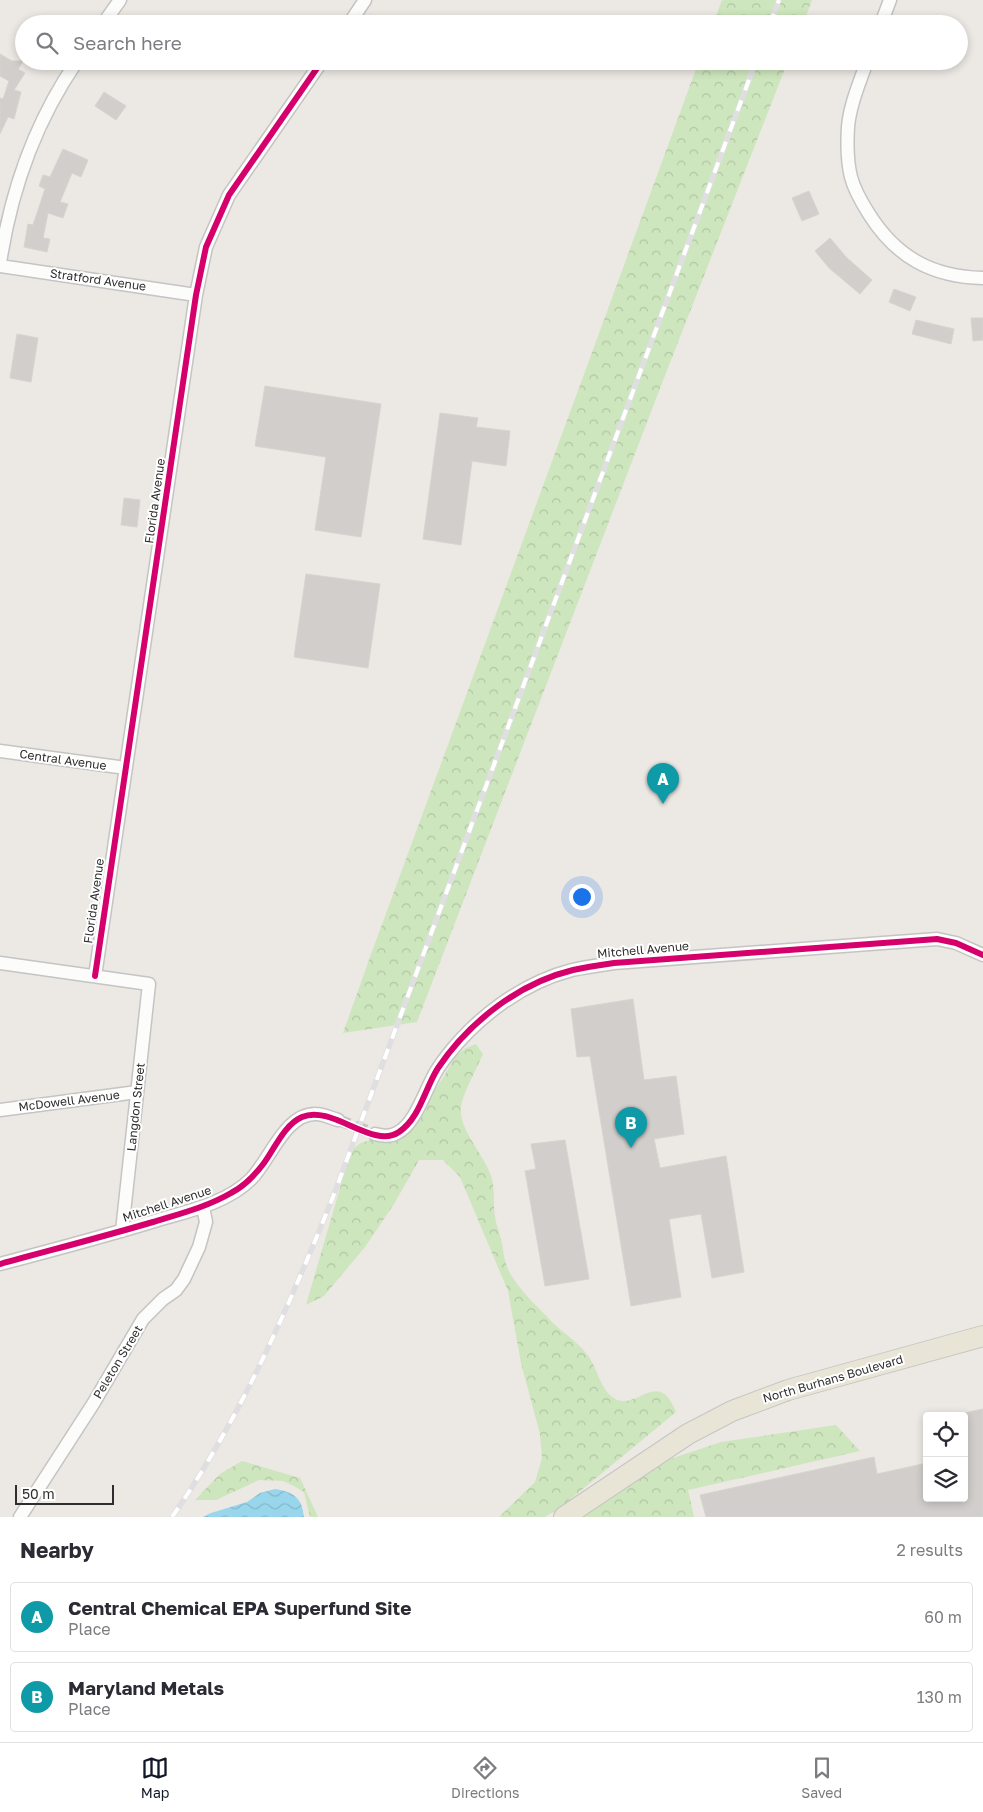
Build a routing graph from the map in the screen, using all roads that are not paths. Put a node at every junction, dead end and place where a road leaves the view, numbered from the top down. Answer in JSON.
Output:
{"nodes":[{"id":1,"x":120,"y":0,"type":"edge"},
{"id":2,"x":366,"y":0,"type":"edge"},
{"id":3,"x":890,"y":0,"type":"edge"},
{"id":4,"x":109,"y":15,"type":"edge"},
{"id":5,"x":355,"y":15,"type":"edge"},
{"id":6,"x":884,"y":15,"type":"edge"},
{"id":7,"x":72,"y":70,"type":"edge"},
{"id":8,"x":316,"y":70,"type":"edge"},
{"id":9,"x":864,"y":70,"type":"edge"},
{"id":10,"x":0,"y":264,"type":"edge"},
{"id":11,"x":983,"y":278,"type":"edge"},
{"id":12,"x":196,"y":295,"type":"junction"},
{"id":13,"x":0,"y":751,"type":"edge"},
{"id":14,"x":126,"y":768,"type":"junction"},
{"id":15,"x":983,"y":955,"type":"edge"},
{"id":16,"x":0,"y":963,"type":"edge"},
{"id":17,"x":95,"y":976,"type":"junction"},
{"id":18,"x":137,"y":1092,"type":"junction"},
{"id":19,"x":0,"y":1110,"type":"edge"},
{"id":20,"x":338,"y":1120,"type":"tunnel mouth"},
{"id":21,"x":375,"y":1134,"type":"tunnel mouth"},
{"id":22,"x":202,"y":1207,"type":"junction"},
{"id":23,"x":122,"y":1231,"type":"junction"},
{"id":24,"x":0,"y":1264,"type":"edge"},
{"id":25,"x":983,"y":1336,"type":"edge"},
{"id":26,"x":20,"y":1517,"type":"edge"},
{"id":27,"x":564,"y":1517,"type":"edge"}],
"edges":[{"from":1,"to":4,"type":"street"},
{"from":2,"to":5,"type":"street"},
{"from":3,"to":6,"type":"street"},
{"from":7,"to":10,"type":"street"},
{"from":8,"to":12,"type":"street","name":"Florida Avenue"},
{"from":9,"to":11,"type":"street"},
{"from":10,"to":12,"type":"street","name":"Stratford Avenue"},
{"from":12,"to":14,"type":"street","name":"Florida Avenue"},
{"from":13,"to":14,"type":"street","name":"Central Avenue"},
{"from":14,"to":17,"type":"street","name":"Florida Avenue"},
{"from":15,"to":21,"type":"street","name":"Mitchell Avenue"},
{"from":16,"to":17,"type":"street"},
{"from":17,"to":18,"type":"street","name":"Langdon Street"},
{"from":18,"to":19,"type":"street","name":"McDowell Avenue"},
{"from":18,"to":23,"type":"street","name":"Langdon Street"},
{"from":20,"to":22,"type":"street","name":"Mitchell Avenue"},
{"from":22,"to":23,"type":"street","name":"Mitchell Avenue"},
{"from":22,"to":26,"type":"street","name":"Peleton Street"},
{"from":23,"to":24,"type":"street","name":"Mitchell Avenue"},
{"from":25,"to":27,"type":"main road","name":"North Burhans Boulevard"}]}
